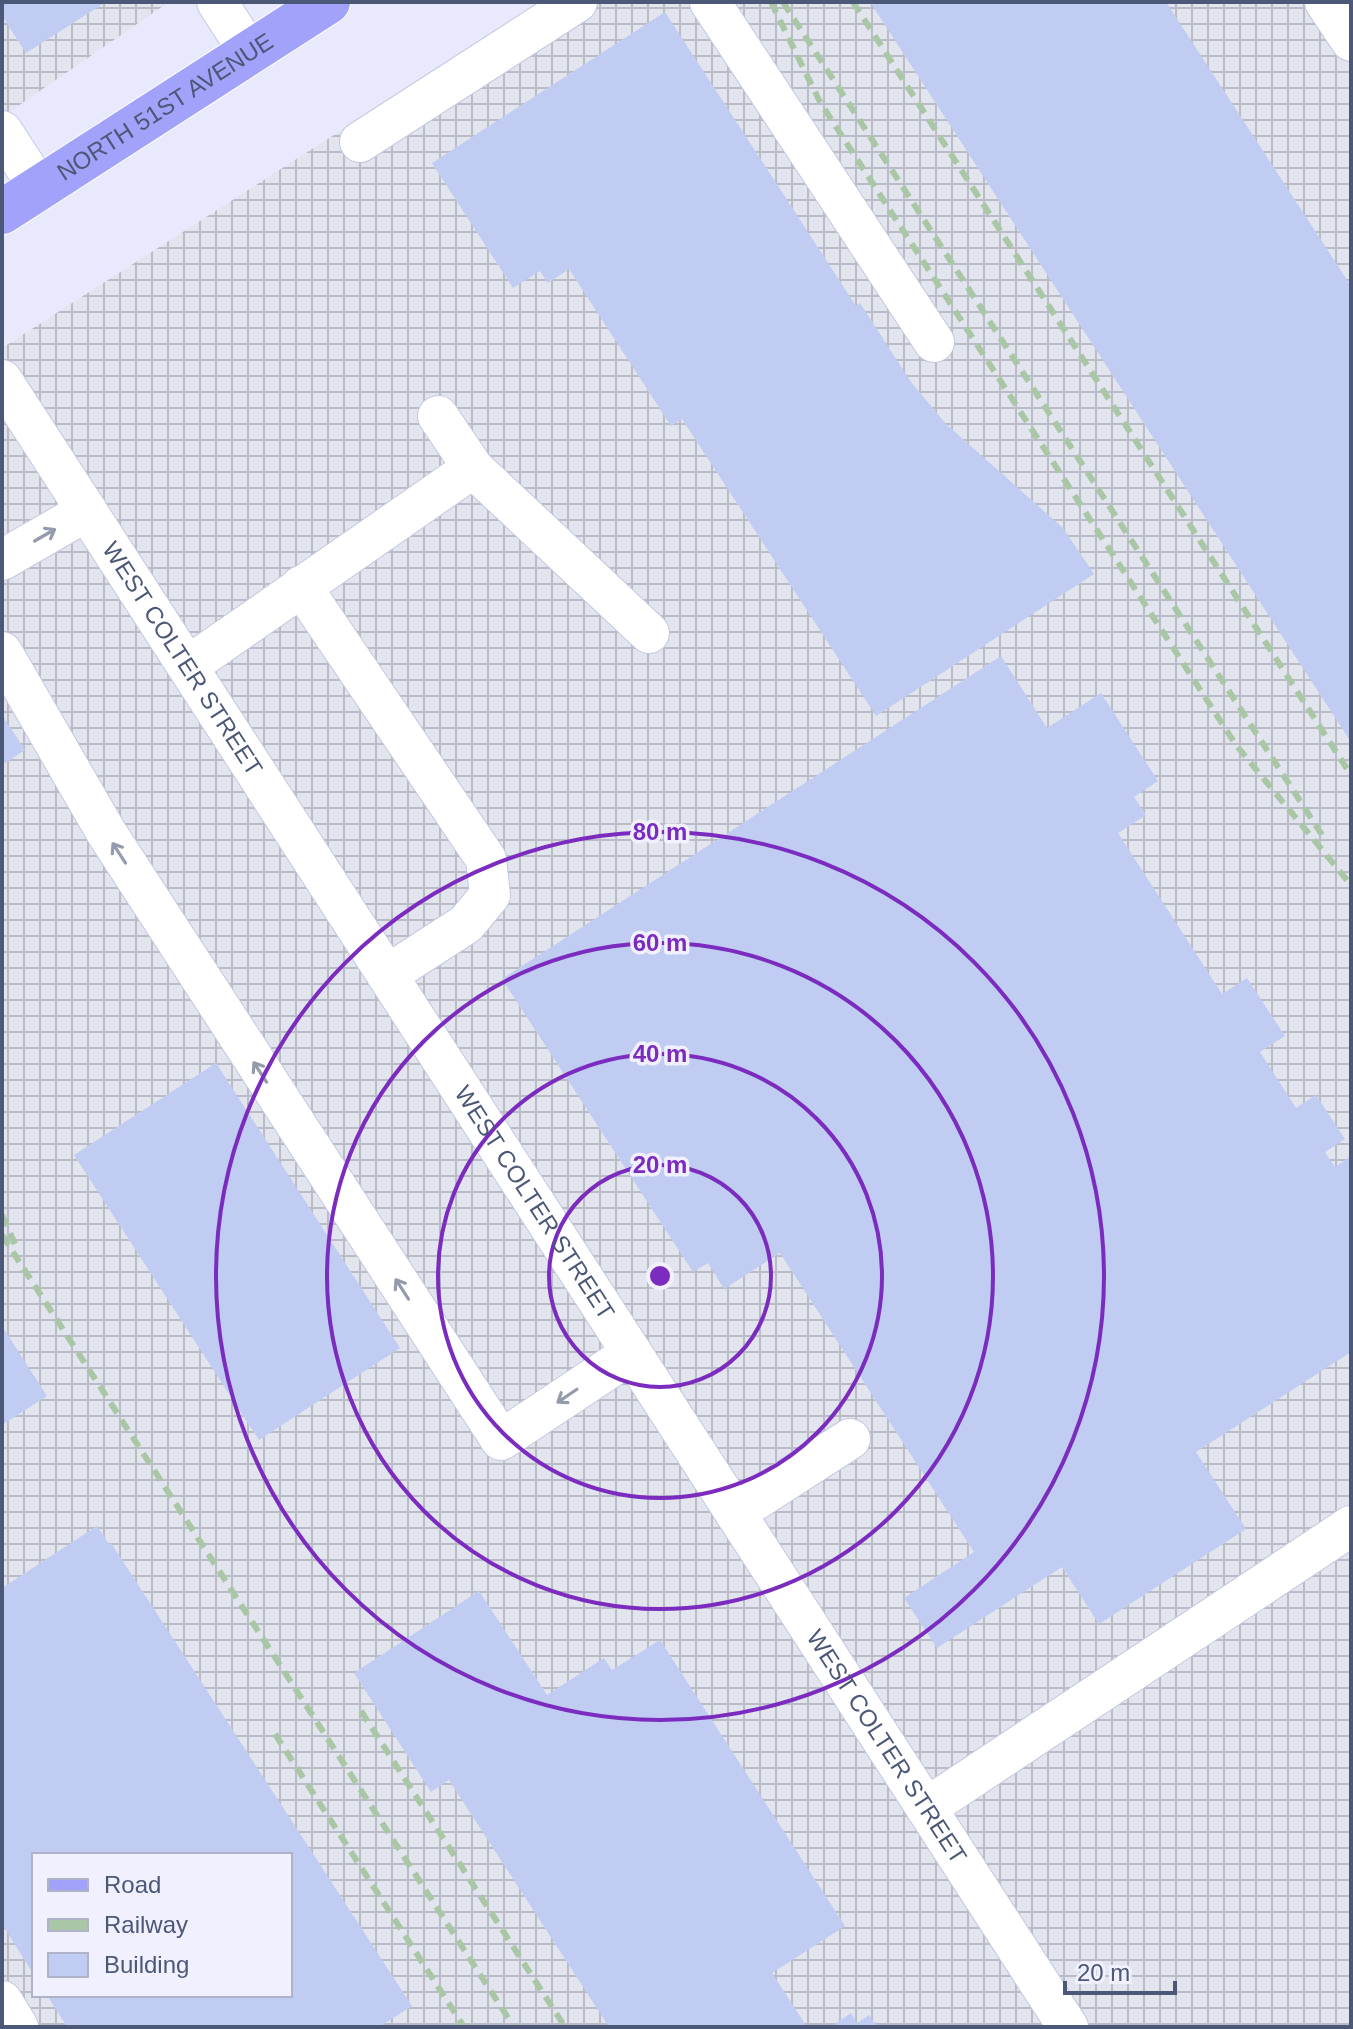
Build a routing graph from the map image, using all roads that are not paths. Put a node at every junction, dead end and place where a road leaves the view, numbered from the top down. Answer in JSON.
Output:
{"nodes":[{"id":1,"x":217,"y":2,"type":"edge"},
{"id":2,"x":328,"y":2,"type":"edge"},
{"id":3,"x":577,"y":2,"type":"edge"},
{"id":4,"x":710,"y":2,"type":"edge"},
{"id":5,"x":1325,"y":2,"type":"edge"},
{"id":6,"x":1351,"y":41,"type":"edge"},
{"id":7,"x":249,"y":52,"type":"junction"},
{"id":8,"x":2,"y":131,"type":"edge"},
{"id":9,"x":360,"y":142,"type":"dead end"},
{"id":10,"x":39,"y":188,"type":"junction"},
{"id":11,"x":2,"y":212,"type":"edge"},
{"id":12,"x":934,"y":342,"type":"dead end"},
{"id":13,"x":2,"y":380,"type":"edge"},
{"id":14,"x":438,"y":416,"type":"dead end"},
{"id":15,"x":473,"y":468,"type":"junction"},
{"id":16,"x":87,"y":511,"type":"junction"},
{"id":17,"x":2,"y":560,"type":"edge"},
{"id":18,"x":301,"y":586,"type":"junction"},
{"id":19,"x":649,"y":633,"type":"dead end"},
{"id":20,"x":2,"y":652,"type":"edge"},
{"id":21,"x":188,"y":666,"type":"junction"},
{"id":22,"x":387,"y":975,"type":"junction"},
{"id":23,"x":632,"y":1353,"type":"junction"},
{"id":24,"x":850,"y":1439,"type":"dead end"},
{"id":25,"x":735,"y":1513,"type":"junction"},
{"id":26,"x":1351,"y":1526,"type":"edge"},
{"id":27,"x":926,"y":1808,"type":"junction"},
{"id":28,"x":2,"y":2001,"type":"edge"},
{"id":29,"x":18,"y":2027,"type":"edge"},
{"id":30,"x":1068,"y":2027,"type":"edge"}],
"edges":[{"from":1,"to":7,"type":"street"},
{"from":2,"to":7,"type":"main road","name":"NORTH 51ST AVENUE"},
{"from":3,"to":9,"type":"street"},
{"from":4,"to":12,"type":"street"},
{"from":5,"to":6,"type":"street"},
{"from":7,"to":10,"type":"main road","name":"NORTH 51ST AVENUE"},
{"from":8,"to":10,"type":"street"},
{"from":10,"to":11,"type":"main road","name":"NORTH 51ST AVENUE"},
{"from":13,"to":16,"type":"street","name":"WEST COLTER STREET"},
{"from":14,"to":15,"type":"street"},
{"from":15,"to":18,"type":"street"},
{"from":15,"to":19,"type":"street"},
{"from":17,"to":16,"type":"street","one_way":true},
{"from":16,"to":21,"type":"street","name":"WEST COLTER STREET"},
{"from":18,"to":21,"type":"street"},
{"from":18,"to":22,"type":"street"},
{"from":23,"to":20,"type":"street","one_way":true},
{"from":21,"to":22,"type":"street","name":"WEST COLTER STREET"},
{"from":22,"to":23,"type":"street","name":"WEST COLTER STREET"},
{"from":23,"to":25,"type":"street","name":"WEST COLTER STREET"},
{"from":24,"to":25,"type":"street"},
{"from":25,"to":27,"type":"street","name":"WEST COLTER STREET"},
{"from":26,"to":27,"type":"street"},
{"from":27,"to":30,"type":"street","name":"WEST COLTER STREET"},
{"from":28,"to":29,"type":"street"}]}
